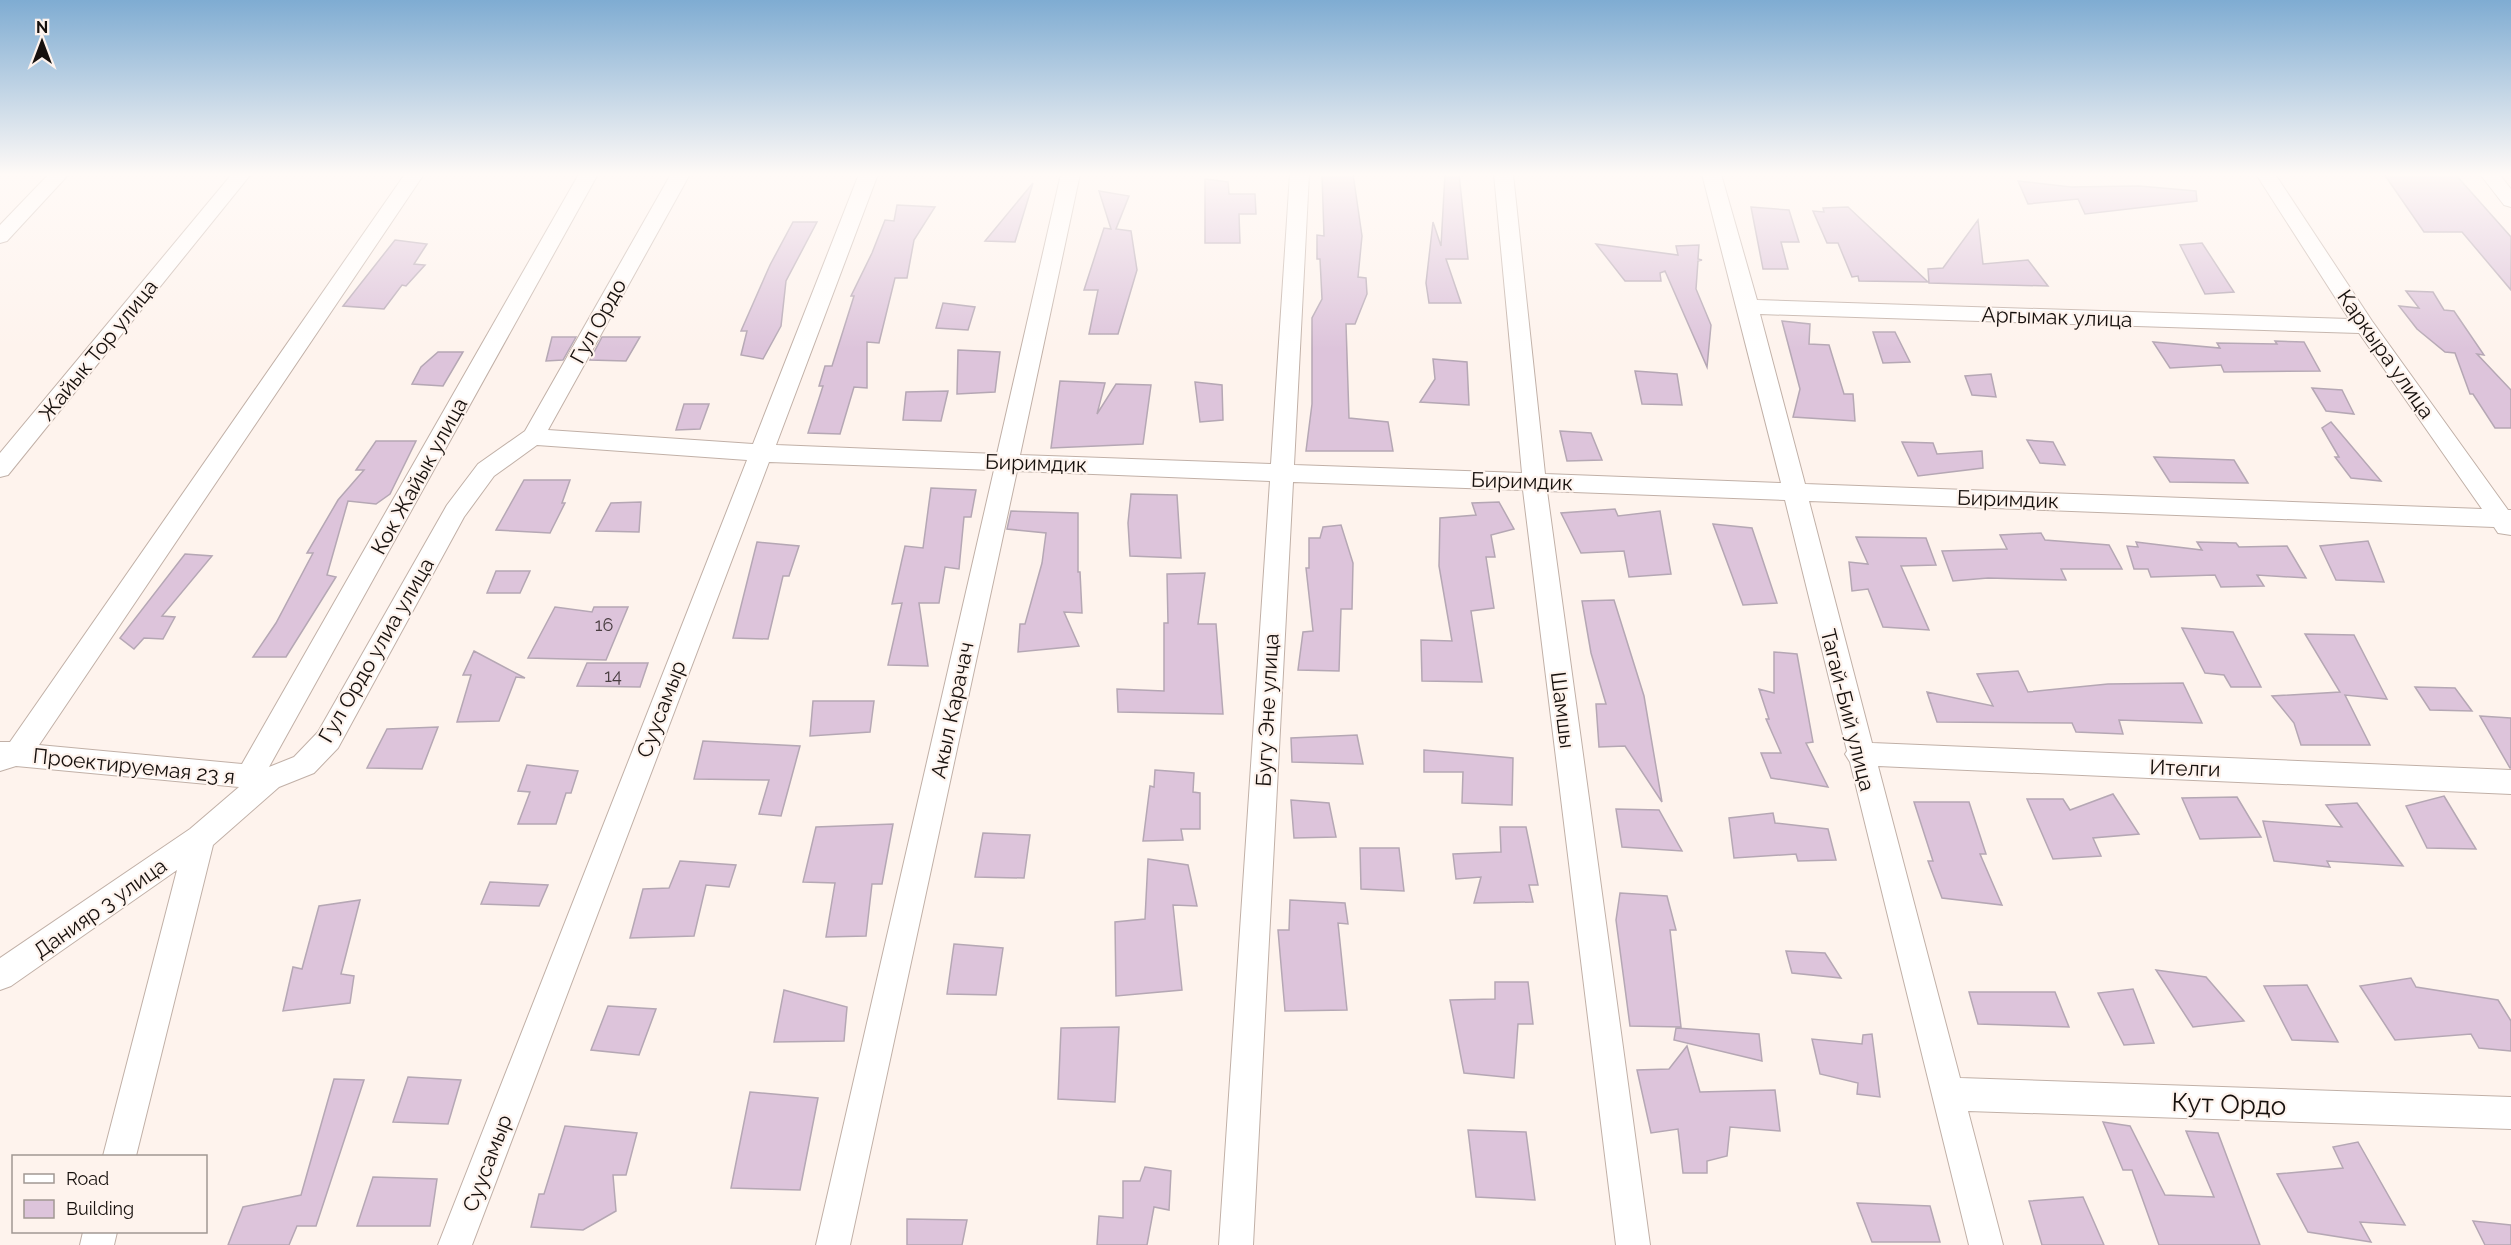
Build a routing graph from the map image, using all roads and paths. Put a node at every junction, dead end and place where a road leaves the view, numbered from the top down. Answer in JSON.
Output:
{"nodes":[{"id":1,"x":194,"y":232,"type":"edge"},
{"id":2,"x":374,"y":232,"type":"edge"},
{"id":3,"x":557,"y":232,"type":"edge"},
{"id":4,"x":648,"y":232,"type":"edge"},
{"id":5,"x":846,"y":232,"type":"edge"},
{"id":6,"x":1058,"y":232,"type":"edge"},
{"id":7,"x":1296,"y":232,"type":"edge"},
{"id":8,"x":1509,"y":232,"type":"edge"},
{"id":9,"x":1727,"y":232,"type":"edge"},
{"id":10,"x":2303,"y":232,"type":"edge"},
{"id":11,"x":1748,"y":307,"type":"junction"},
{"id":12,"x":2365,"y":326,"type":"junction"},
{"id":13,"x":533,"y":437,"type":"junction"},
{"id":14,"x":760,"y":453,"type":"junction"},
{"id":15,"x":1006,"y":462,"type":"junction"},
{"id":16,"x":0,"y":469,"type":"edge"},
{"id":17,"x":1281,"y":472,"type":"junction"},
{"id":18,"x":1534,"y":481,"type":"junction"},
{"id":19,"x":1793,"y":490,"type":"junction"},
{"id":20,"x":2508,"y":523,"type":"edge"},
{"id":21,"x":1859,"y":754,"type":"junction"},
{"id":22,"x":6,"y":755,"type":"edge"},
{"id":23,"x":259,"y":778,"type":"junction"},
{"id":24,"x":2511,"y":782,"type":"edge"},
{"id":25,"x":200,"y":838,"type":"junction"},
{"id":26,"x":0,"y":976,"type":"edge"},
{"id":27,"x":1947,"y":1094,"type":"junction"},
{"id":28,"x":2511,"y":1113,"type":"edge"},
{"id":29,"x":119,"y":1155,"type":"edge"},
{"id":30,"x":455,"y":1245,"type":"edge"},
{"id":31,"x":833,"y":1245,"type":"edge"},
{"id":32,"x":1236,"y":1245,"type":"edge"},
{"id":33,"x":1633,"y":1245,"type":"edge"},
{"id":34,"x":1986,"y":1245,"type":"edge"}],
"edges":[{"from":1,"to":16,"type":"street","name":"Жайык Тор улица"},
{"from":2,"to":22,"type":"street"},
{"from":3,"to":23,"type":"street","name":"Кок Жайык улица"},
{"from":4,"to":13,"type":"street","name":"Гул Ордо"},
{"from":5,"to":14,"type":"street","name":"Суусамыр"},
{"from":6,"to":15,"type":"street","name":"Акыл Карачач"},
{"from":7,"to":17,"type":"street","name":"Бугу Эне улица"},
{"from":8,"to":18,"type":"street","name":"Шамшы"},
{"from":9,"to":11,"type":"street","name":"Тагай-Бий улица"},
{"from":10,"to":12,"type":"street","name":"Каркыра улица"},
{"from":11,"to":12,"type":"street","name":"Аргымак улица"},
{"from":11,"to":19,"type":"street","name":"Тагай-Бий улица"},
{"from":12,"to":20,"type":"street","name":"Каркыра улица"},
{"from":13,"to":14,"type":"street","name":"Биримдик"},
{"from":13,"to":23,"type":"street","name":"Гул Ордо улиа улица"},
{"from":14,"to":15,"type":"street","name":"Биримдик"},
{"from":14,"to":30,"type":"street","name":"Суусамыр"},
{"from":15,"to":17,"type":"street","name":"Биримдик"},
{"from":15,"to":31,"type":"street","name":"Акыл Карачач"},
{"from":17,"to":18,"type":"street","name":"Биримдик"},
{"from":17,"to":32,"type":"street","name":"Бугу Эне улица"},
{"from":18,"to":19,"type":"street","name":"Биримдик"},
{"from":18,"to":33,"type":"street","name":"Шамшы"},
{"from":19,"to":20,"type":"street","name":"Биримдик"},
{"from":19,"to":21,"type":"street","name":"Тагай-Бий улица"},
{"from":21,"to":24,"type":"street","name":"Ителги"},
{"from":21,"to":27,"type":"street","name":"Тагай-Бий улица"},
{"from":22,"to":23,"type":"street","name":"Проектируемая 23 я"},
{"from":23,"to":25,"type":"street","name":"Гул Ордо улиа улица"},
{"from":25,"to":26,"type":"street","name":"Данияр 3 улица"},
{"from":25,"to":29,"type":"street"},
{"from":27,"to":28,"type":"street","name":"Кут Ордо"},
{"from":27,"to":34,"type":"street","name":"Тагай-Бий улица"}]}
